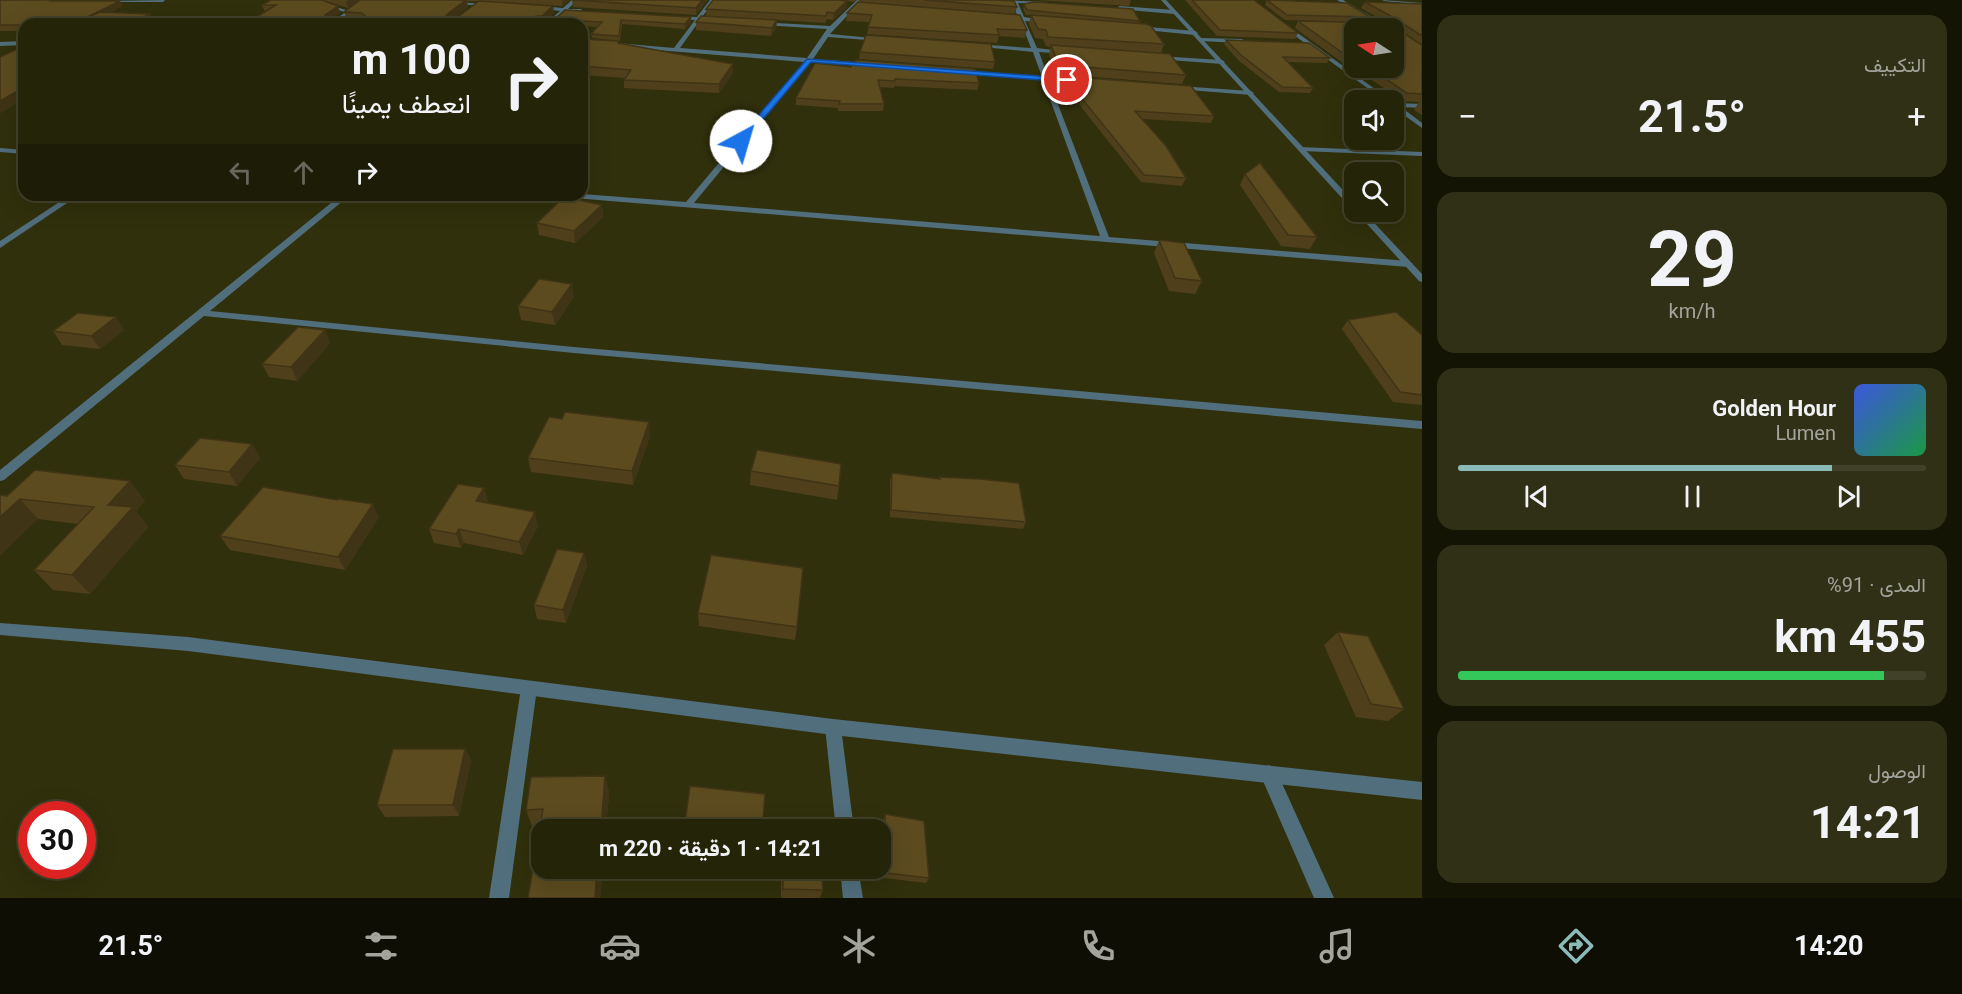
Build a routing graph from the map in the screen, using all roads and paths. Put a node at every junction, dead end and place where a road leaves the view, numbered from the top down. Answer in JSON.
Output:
{"nodes":[{"id":1,"x":310,"y":0,"type":"edge"},
{"id":2,"x":367,"y":0,"type":"edge"},
{"id":3,"x":485,"y":0,"type":"edge"},
{"id":4,"x":575,"y":0,"type":"edge"},
{"id":5,"x":713,"y":0,"type":"edge"},
{"id":6,"x":1002,"y":0,"type":"edge"},
{"id":7,"x":1163,"y":0,"type":"edge"},
{"id":8,"x":1340,"y":0,"type":"edge"},
{"id":9,"x":1384,"y":0,"type":"edge"},
{"id":10,"x":163,"y":1,"type":"edge"},
{"id":11,"x":1015,"y":1,"type":"edge"},
{"id":12,"x":93,"y":2,"type":"edge"},
{"id":13,"x":448,"y":2,"type":"edge"},
{"id":14,"x":857,"y":3,"type":"edge"},
{"id":15,"x":1049,"y":3,"type":"edge"},
{"id":16,"x":478,"y":4,"type":"junction"},
{"id":17,"x":844,"y":4,"type":"edge"},
{"id":18,"x":1422,"y":4,"type":"edge"},
{"id":19,"x":500,"y":6,"type":"edge"},
{"id":20,"x":866,"y":6,"type":"edge"},
{"id":21,"x":532,"y":8,"type":"edge"},
{"id":22,"x":1117,"y":8,"type":"edge"},
{"id":23,"x":564,"y":10,"type":"junction"},
{"id":24,"x":470,"y":11,"type":"edge"},
{"id":25,"x":586,"y":11,"type":"edge"},
{"id":26,"x":349,"y":12,"type":"junction"},
{"id":27,"x":1174,"y":12,"type":"junction"},
{"id":28,"x":664,"y":16,"type":"edge"},
{"id":29,"x":1000,"y":17,"type":"edge"},
{"id":30,"x":340,"y":18,"type":"edge"},
{"id":31,"x":555,"y":18,"type":"edge"},
{"id":32,"x":697,"y":18,"type":"junction"},
{"id":33,"x":1370,"y":18,"type":"edge"},
{"id":34,"x":1022,"y":19,"type":"junction"},
{"id":35,"x":719,"y":20,"type":"edge"},
{"id":36,"x":1057,"y":21,"type":"edge"},
{"id":37,"x":753,"y":22,"type":"edge"},
{"id":38,"x":1294,"y":24,"type":"edge"},
{"id":39,"x":1126,"y":27,"type":"edge"},
{"id":40,"x":829,"y":32,"type":"junction"},
{"id":41,"x":1195,"y":33,"type":"junction"},
{"id":42,"x":885,"y":39,"type":"edge"},
{"id":43,"x":1201,"y":40,"type":"junction"},
{"id":44,"x":1249,"y":41,"type":"edge"},
{"id":45,"x":588,"y":42,"type":"edge"},
{"id":46,"x":18,"y":43,"type":"edge"},
{"id":47,"x":1296,"y":43,"type":"edge"},
{"id":48,"x":0,"y":44,"type":"edge"},
{"id":49,"x":1308,"y":44,"type":"junction"},
{"id":50,"x":966,"y":45,"type":"edge"},
{"id":51,"x":676,"y":49,"type":"junction"},
{"id":52,"x":1035,"y":50,"type":"junction"},
{"id":53,"x":1069,"y":52,"type":"edge"},
{"id":54,"x":1148,"y":57,"type":"edge"},
{"id":55,"x":809,"y":60,"type":"junction"},
{"id":56,"x":1222,"y":62,"type":"junction"},
{"id":57,"x":880,"y":66,"type":"edge"},
{"id":58,"x":950,"y":71,"type":"edge"},
{"id":59,"x":1044,"y":78,"type":"junction"},
{"id":60,"x":1102,"y":83,"type":"edge"},
{"id":61,"x":1171,"y":88,"type":"edge"},
{"id":62,"x":1374,"y":90,"type":"edge"},
{"id":63,"x":1251,"y":93,"type":"junction"},
{"id":64,"x":1404,"y":105,"type":"edge"},
{"id":65,"x":1422,"y":106,"type":"edge"},
{"id":66,"x":1404,"y":112,"type":"edge"},
{"id":67,"x":1422,"y":126,"type":"edge"},
{"id":68,"x":1302,"y":149,"type":"junction"},
{"id":69,"x":0,"y":150,"type":"edge"},
{"id":70,"x":18,"y":152,"type":"edge"},
{"id":71,"x":1422,"y":154,"type":"edge"},
{"id":72,"x":1344,"y":195,"type":"edge"},
{"id":73,"x":588,"y":197,"type":"edge"},
{"id":74,"x":66,"y":201,"type":"edge"},
{"id":75,"x":339,"y":201,"type":"edge"},
{"id":76,"x":689,"y":204,"type":"junction"},
{"id":77,"x":1369,"y":222,"type":"edge"},
{"id":78,"x":1105,"y":239,"type":"junction"},
{"id":79,"x":0,"y":246,"type":"edge"},
{"id":80,"x":1408,"y":264,"type":"junction"},
{"id":81,"x":1422,"y":279,"type":"edge"},
{"id":82,"x":203,"y":313,"type":"junction"},
{"id":83,"x":1422,"y":425,"type":"edge"},
{"id":84,"x":0,"y":477,"type":"edge"},
{"id":85,"x":0,"y":629,"type":"edge"},
{"id":86,"x":529,"y":688,"type":"junction"},
{"id":87,"x":832,"y":727,"type":"junction"},
{"id":88,"x":1269,"y":774,"type":"junction"},
{"id":89,"x":1422,"y":791,"type":"edge"},
{"id":90,"x":844,"y":819,"type":"edge"},
{"id":91,"x":850,"y":879,"type":"edge"},
{"id":92,"x":499,"y":898,"type":"edge"},
{"id":93,"x":853,"y":898,"type":"edge"},
{"id":94,"x":1323,"y":898,"type":"edge"}],
"edges":[{"from":1,"to":26,"type":"street"},
{"from":2,"to":26,"type":"street"},
{"from":3,"to":16,"type":"street"},
{"from":4,"to":23,"type":"street"},
{"from":5,"to":32,"type":"street"},
{"from":6,"to":11,"type":"street"},
{"from":7,"to":27,"type":"street"},
{"from":8,"to":33,"type":"street"},
{"from":9,"to":18,"type":"street"},
{"from":10,"to":12,"type":"street"},
{"from":11,"to":15,"type":"street"},
{"from":11,"to":34,"type":"street"},
{"from":13,"to":16,"type":"street"},
{"from":14,"to":17,"type":"street"},
{"from":14,"to":20,"type":"street"},
{"from":14,"to":40,"type":"street"},
{"from":16,"to":19,"type":"street"},
{"from":16,"to":24,"type":"street"},
{"from":21,"to":23,"type":"street"},
{"from":22,"to":27,"type":"street"},
{"from":23,"to":25,"type":"street"},
{"from":23,"to":31,"type":"street"},
{"from":26,"to":30,"type":"street"},
{"from":27,"to":41,"type":"street"},
{"from":28,"to":32,"type":"street"},
{"from":29,"to":34,"type":"street"},
{"from":32,"to":35,"type":"street"},
{"from":32,"to":51,"type":"street"},
{"from":34,"to":36,"type":"street"},
{"from":34,"to":52,"type":"street"},
{"from":37,"to":40,"type":"street"},
{"from":38,"to":49,"type":"street"},
{"from":39,"to":41,"type":"street"},
{"from":40,"to":42,"type":"street"},
{"from":40,"to":55,"type":"street"},
{"from":41,"to":43,"type":"street"},
{"from":43,"to":44,"type":"street"},
{"from":43,"to":56,"type":"street"},
{"from":45,"to":51,"type":"street"},
{"from":46,"to":48,"type":"street"},
{"from":47,"to":49,"type":"street"},
{"from":49,"to":62,"type":"street"},
{"from":50,"to":52,"type":"street"},
{"from":51,"to":55,"type":"street"},
{"from":52,"to":53,"type":"street"},
{"from":52,"to":59,"type":"street"},
{"from":54,"to":56,"type":"street"},
{"from":55,"to":57,"type":"street"},
{"from":55,"to":76,"type":"street"},
{"from":56,"to":63,"type":"street"},
{"from":58,"to":59,"type":"street"},
{"from":59,"to":60,"type":"street"},
{"from":59,"to":78,"type":"street"},
{"from":61,"to":63,"type":"street"},
{"from":63,"to":68,"type":"street"},
{"from":64,"to":65,"type":"street"},
{"from":66,"to":67,"type":"street"},
{"from":68,"to":71,"type":"street"},
{"from":68,"to":72,"type":"street"},
{"from":69,"to":70,"type":"street"},
{"from":73,"to":76,"type":"street"},
{"from":74,"to":79,"type":"street"},
{"from":75,"to":82,"type":"street"},
{"from":76,"to":78,"type":"street"},
{"from":77,"to":80,"type":"street"},
{"from":78,"to":80,"type":"street"},
{"from":80,"to":81,"type":"street"},
{"from":82,"to":83,"type":"street"},
{"from":82,"to":84,"type":"street"},
{"from":85,"to":86,"type":"street"},
{"from":86,"to":87,"type":"street"},
{"from":86,"to":92,"type":"street"},
{"from":87,"to":88,"type":"street"},
{"from":87,"to":90,"type":"street"},
{"from":88,"to":89,"type":"street"},
{"from":88,"to":94,"type":"street"},
{"from":91,"to":93,"type":"street"}]}
